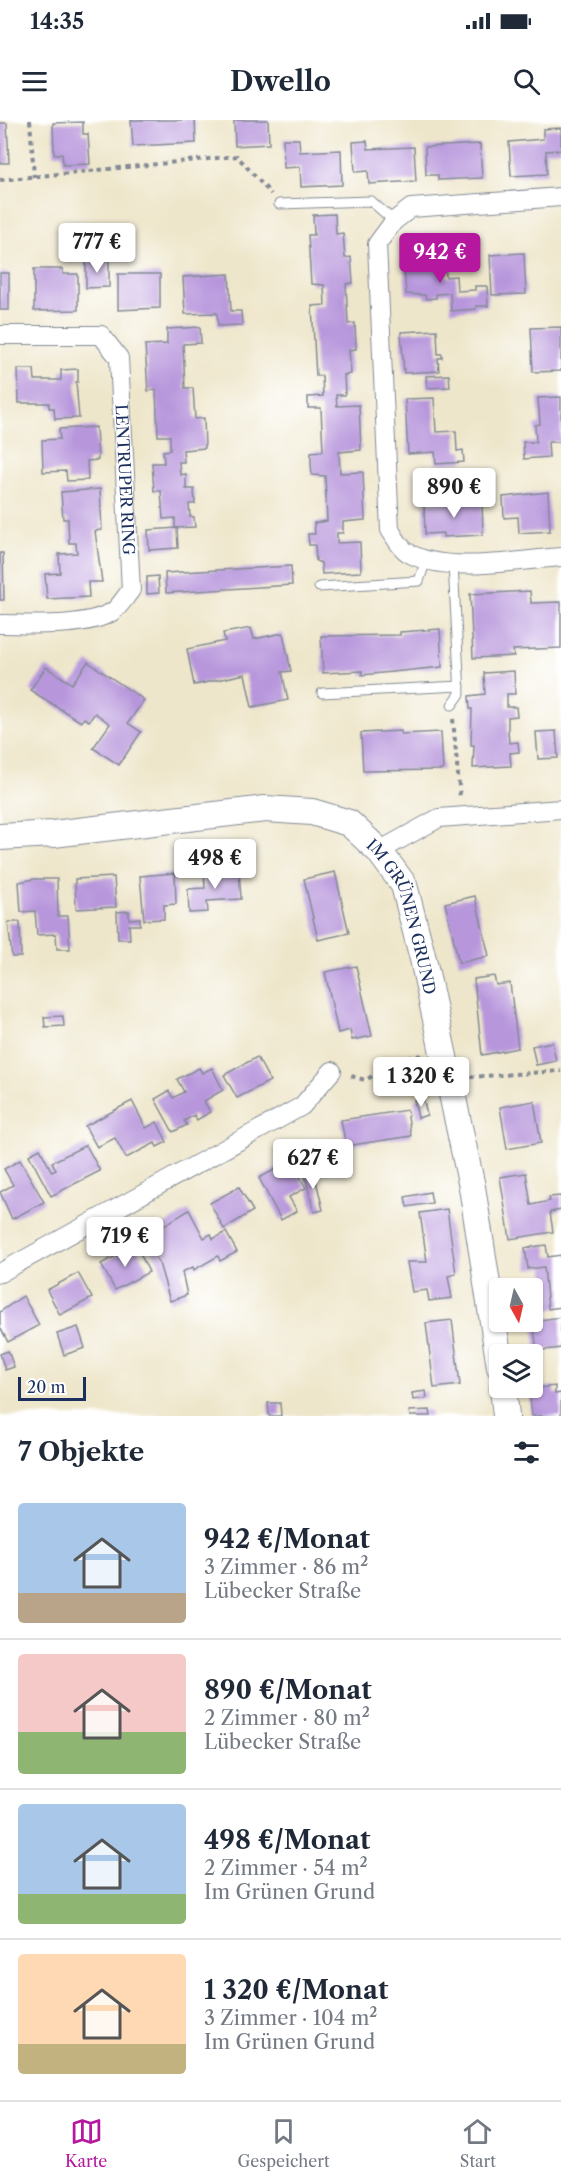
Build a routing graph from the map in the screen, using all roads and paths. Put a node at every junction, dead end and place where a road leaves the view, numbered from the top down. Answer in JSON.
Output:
{"nodes":[{"id":1,"x":30,"y":120,"type":"edge"},
{"id":2,"x":34,"y":177,"type":"junction"},
{"id":3,"x":0,"y":180,"type":"edge"},
{"id":4,"x":561,"y":197,"type":"edge"},
{"id":5,"x":279,"y":204,"type":"joint"},
{"id":6,"x":394,"y":221,"type":"junction"},
{"id":7,"x":0,"y":335,"type":"edge"},
{"id":8,"x":561,"y":557,"type":"edge"},
{"id":9,"x":426,"y":560,"type":"junction"},
{"id":10,"x":453,"y":564,"type":"junction"},
{"id":11,"x":319,"y":587,"type":"dead end"},
{"id":12,"x":0,"y":624,"type":"edge"},
{"id":13,"x":460,"y":686,"type":"junction"},
{"id":14,"x":322,"y":693,"type":"dead end"},
{"id":15,"x":452,"y":705,"type":"joint"},
{"id":16,"x":561,"y":809,"type":"edge"},
{"id":17,"x":462,"y":814,"type":"junction"},
{"id":18,"x":0,"y":837,"type":"edge"},
{"id":19,"x":379,"y":851,"type":"junction"},
{"id":20,"x":443,"y":1051,"type":"junction"},
{"id":21,"x":333,"y":1071,"type":"joint"},
{"id":22,"x":561,"y":1071,"type":"edge"},
{"id":23,"x":467,"y":1077,"type":"dead end"},
{"id":24,"x":0,"y":1273,"type":"edge"},
{"id":25,"x":497,"y":1344,"type":"edge"},
{"id":26,"x":504,"y":1398,"type":"edge"},
{"id":27,"x":506,"y":1416,"type":"edge"}],
"edges":[{"from":1,"to":2,"type":"path"},
{"from":2,"to":3,"type":"path"},
{"from":2,"to":5,"type":"path"},
{"from":4,"to":6,"type":"street"},
{"from":5,"to":6,"type":"lane"},
{"from":6,"to":9,"type":"street"},
{"from":7,"to":12,"type":"street","name":"LENTRUPER RING"},
{"from":8,"to":10,"type":"street"},
{"from":9,"to":10,"type":"street"},
{"from":9,"to":11,"type":"lane"},
{"from":10,"to":13,"type":"lane"},
{"from":13,"to":14,"type":"lane"},
{"from":13,"to":15,"type":"lane"},
{"from":15,"to":17,"type":"path"},
{"from":16,"to":17,"type":"street"},
{"from":17,"to":19,"type":"street"},
{"from":18,"to":19,"type":"street","name":"IM GRÜNEN GRUND"},
{"from":19,"to":20,"type":"street","name":"IM GRÜNEN GRUND"},
{"from":20,"to":21,"type":"path"},
{"from":20,"to":25,"type":"street","name":"IM GRÜNEN GRUND"},
{"from":21,"to":24,"type":"street"},
{"from":22,"to":23,"type":"path"},
{"from":26,"to":27,"type":"street"}]}
